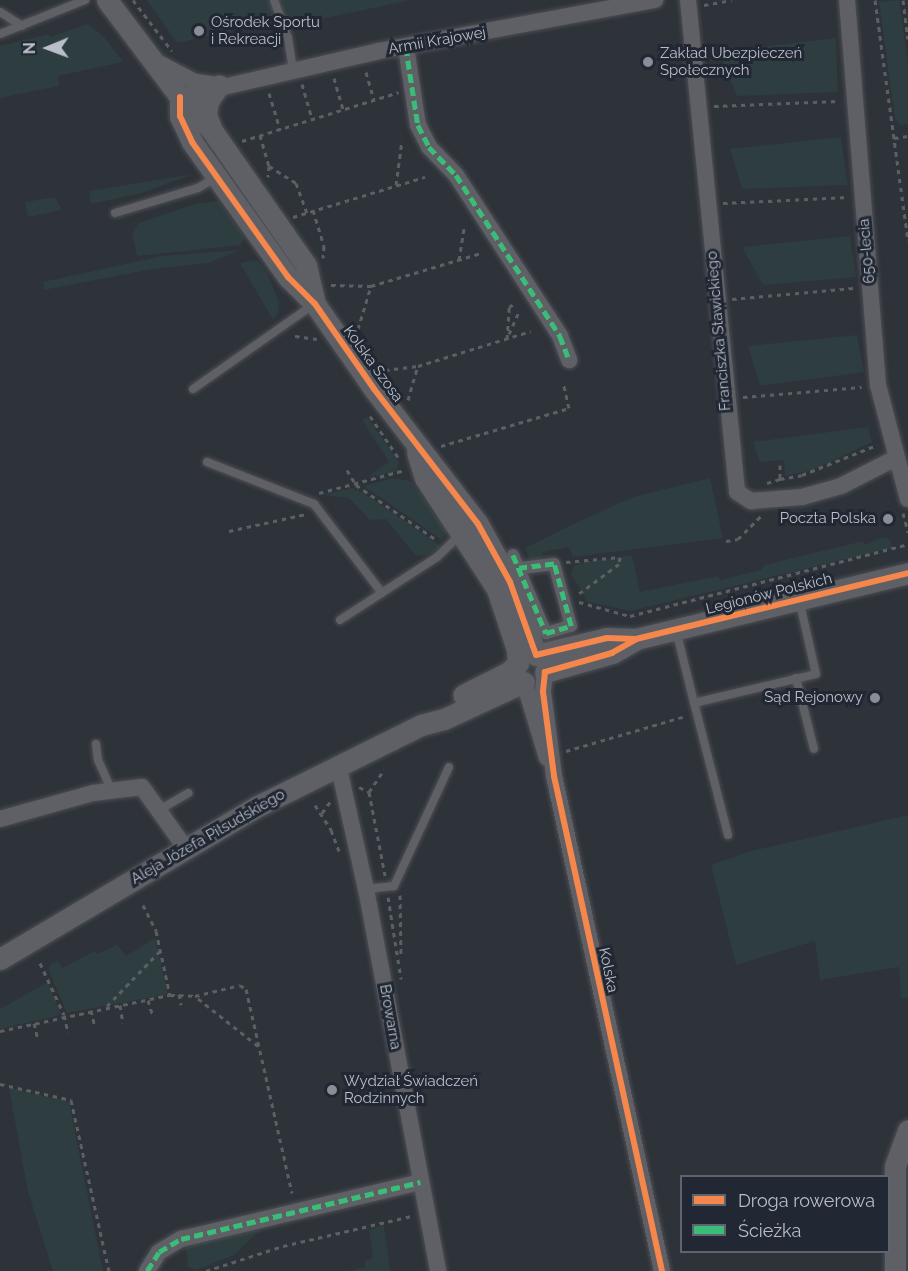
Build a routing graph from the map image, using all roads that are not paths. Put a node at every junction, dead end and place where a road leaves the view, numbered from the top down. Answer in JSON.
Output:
{"nodes":[{"id":1,"x":86,"y":0,"type":"edge"},
{"id":2,"x":107,"y":0,"type":"edge"},
{"id":3,"x":274,"y":0,"type":"edge"},
{"id":4,"x":655,"y":0,"type":"edge"},
{"id":5,"x":688,"y":0,"type":"edge"},
{"id":6,"x":847,"y":0,"type":"edge"},
{"id":7,"x":0,"y":12,"type":"edge"},
{"id":8,"x":22,"y":26,"type":"junction"},
{"id":9,"x":0,"y":34,"type":"edge"},
{"id":10,"x":406,"y":46,"type":"junction"},
{"id":11,"x":151,"y":57,"type":"junction"},
{"id":12,"x":293,"y":69,"type":"junction"},
{"id":13,"x":219,"y":85,"type":"junction"},
{"id":14,"x":180,"y":97,"type":"junction"},
{"id":15,"x":211,"y":129,"type":"junction"},
{"id":16,"x":217,"y":177,"type":"junction"},
{"id":17,"x":115,"y":213,"type":"dead end"},
{"id":18,"x":315,"y":304,"type":"junction"},
{"id":19,"x":569,"y":360,"type":"dead end"},
{"id":20,"x":193,"y":389,"type":"dead end"},
{"id":21,"x":413,"y":440,"type":"junction"},
{"id":22,"x":896,"y":458,"type":"junction"},
{"id":23,"x":207,"y":462,"type":"dead end"},
{"id":24,"x":908,"y":499,"type":"edge"},
{"id":25,"x":463,"y":532,"type":"junction"},
{"id":26,"x":513,"y":555,"type":"dead end"},
{"id":27,"x":519,"y":568,"type":"junction"},
{"id":28,"x":908,"y":573,"type":"edge"},
{"id":29,"x":382,"y":593,"type":"junction"},
{"id":30,"x":799,"y":599,"type":"junction"},
{"id":31,"x":340,"y":620,"type":"dead end"},
{"id":32,"x":676,"y":630,"type":"junction"},
{"id":33,"x":531,"y":668,"type":"junction"},
{"id":34,"x":796,"y":678,"type":"junction"},
{"id":35,"x":694,"y":703,"type":"junction"},
{"id":36,"x":96,"y":744,"type":"dead end"},
{"id":37,"x":814,"y":749,"type":"dead end"},
{"id":38,"x":338,"y":764,"type":"junction"},
{"id":39,"x":448,"y":767,"type":"dead end"},
{"id":40,"x":554,"y":776,"type":"junction"},
{"id":41,"x":111,"y":789,"type":"junction"},
{"id":42,"x":189,"y":793,"type":"dead end"},
{"id":43,"x":159,"y":810,"type":"junction"},
{"id":44,"x":0,"y":819,"type":"edge"},
{"id":45,"x":728,"y":835,"type":"dead end"},
{"id":46,"x":186,"y":849,"type":"junction"},
{"id":47,"x":366,"y":889,"type":"junction"},
{"id":48,"x":0,"y":959,"type":"edge"},
{"id":49,"x":908,"y":1130,"type":"edge"},
{"id":50,"x":420,"y":1182,"type":"junction"},
{"id":51,"x":147,"y":1271,"type":"edge"},
{"id":52,"x":438,"y":1271,"type":"edge"},
{"id":53,"x":662,"y":1271,"type":"edge"},
{"id":54,"x":895,"y":1271,"type":"edge"}],
"edges":[{"from":1,"to":8,"type":"lane"},
{"from":2,"to":11,"type":"street","name":"Kolska Szosa"},
{"from":3,"to":12,"type":"lane"},
{"from":4,"to":10,"type":"street","name":"Armii Krajowej"},
{"from":5,"to":22,"type":"street","name":"Franciszka Stawickiego"},
{"from":6,"to":22,"type":"street","name":"650-lecia"},
{"from":7,"to":8,"type":"lane"},
{"from":8,"to":9,"type":"lane"},
{"from":10,"to":12,"type":"street","name":"Armii Krajowej"},
{"from":10,"to":19,"type":"street"},
{"from":11,"to":13,"type":"street","name":"Armii Krajowej"},
{"from":11,"to":14,"type":"street","name":"Kolska Szosa"},
{"from":12,"to":13,"type":"street","name":"Armii Krajowej"},
{"from":13,"to":14,"type":"street","name":"Armii Krajowej"},
{"from":13,"to":15,"type":"street","name":"Kolska Szosa"},
{"from":14,"to":15,"type":"street","name":"Kolska Szosa"},
{"from":14,"to":16,"type":"street","name":"Kolska Szosa"},
{"from":15,"to":18,"type":"street","name":"Kolska Szosa"},
{"from":16,"to":17,"type":"lane"},
{"from":16,"to":18,"type":"street","name":"Kolska Szosa"},
{"from":18,"to":20,"type":"lane"},
{"from":18,"to":21,"type":"street","name":"Kolska Szosa"},
{"from":21,"to":25,"type":"street","name":"Kolska Szosa"},
{"from":21,"to":33,"type":"street","name":"Kolska Szosa"},
{"from":22,"to":24,"type":"street","name":"650-lecia"},
{"from":23,"to":29,"type":"lane"},
{"from":25,"to":29,"type":"lane"},
{"from":25,"to":33,"type":"street","name":"Kolska Szosa"},
{"from":26,"to":27,"type":"street"},
{"from":27,"to":27,"type":"street"},
{"from":28,"to":30,"type":"street","name":"Legionów Polskich"},
{"from":29,"to":31,"type":"lane"},
{"from":30,"to":32,"type":"street","name":"Legionów Polskich"},
{"from":30,"to":34,"type":"lane"},
{"from":32,"to":33,"type":"street","name":"Legionów Polskich"},
{"from":32,"to":35,"type":"lane"},
{"from":33,"to":38,"type":"street","name":"Aleja Józefa Piłsudskiego"},
{"from":33,"to":40,"type":"street","name":"Kolska"},
{"from":33,"to":40,"type":"street","name":"Kolska"},
{"from":34,"to":35,"type":"lane"},
{"from":34,"to":37,"type":"lane"},
{"from":35,"to":45,"type":"lane"},
{"from":36,"to":41,"type":"lane"},
{"from":38,"to":46,"type":"street","name":"Aleja Józefa Piłsudskiego"},
{"from":38,"to":47,"type":"street","name":"Browarna"},
{"from":39,"to":47,"type":"lane"},
{"from":40,"to":53,"type":"street","name":"Kolska"},
{"from":41,"to":43,"type":"street"},
{"from":41,"to":44,"type":"street"},
{"from":42,"to":43,"type":"lane"},
{"from":43,"to":46,"type":"street"},
{"from":46,"to":48,"type":"street","name":"Aleja Józefa Piłsudskiego"},
{"from":47,"to":50,"type":"street","name":"Browarna"},
{"from":49,"to":54,"type":"street"},
{"from":50,"to":51,"type":"street"},
{"from":50,"to":52,"type":"street","name":"Browarna"}]}
